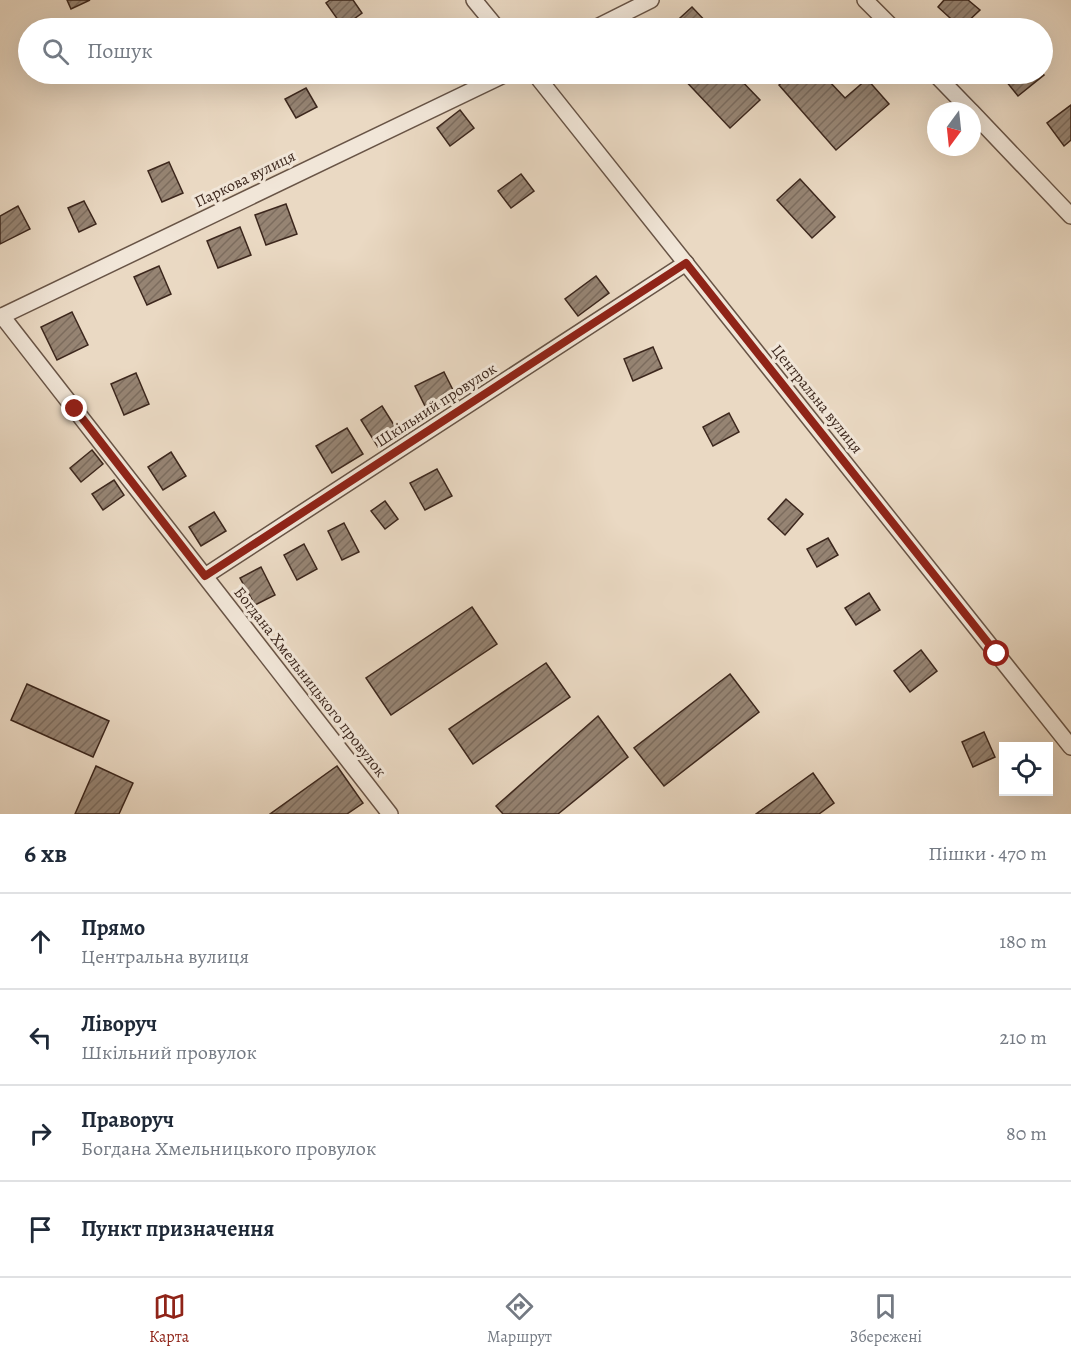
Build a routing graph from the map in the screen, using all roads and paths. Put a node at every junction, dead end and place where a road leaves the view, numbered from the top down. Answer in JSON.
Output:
{"nodes":[{"id":1,"x":474,"y":0,"type":"edge"},
{"id":2,"x":651,"y":0,"type":"edge"},
{"id":3,"x":865,"y":0,"type":"edge"},
{"id":4,"x":489,"y":18,"type":"edge"},
{"id":5,"x":615,"y":18,"type":"edge"},
{"id":6,"x":882,"y":18,"type":"edge"},
{"id":7,"x":485,"y":84,"type":"edge"},
{"id":8,"x":542,"y":84,"type":"edge"},
{"id":9,"x":945,"y":84,"type":"edge"},
{"id":10,"x":963,"y":102,"type":"edge"},
{"id":11,"x":981,"y":121,"type":"edge"},
{"id":12,"x":1071,"y":216,"type":"edge"},
{"id":13,"x":686,"y":263,"type":"junction"},
{"id":14,"x":1,"y":316,"type":"edge"},
{"id":15,"x":205,"y":576,"type":"junction"},
{"id":16,"x":1071,"y":747,"type":"edge"},
{"id":17,"x":390,"y":814,"type":"edge"}],
"edges":[{"from":1,"to":4,"type":"street"},
{"from":2,"to":5,"type":"street"},
{"from":3,"to":6,"type":"street"},
{"from":7,"to":14,"type":"street","name":"Паркова вулиця"},
{"from":8,"to":13,"type":"street","name":"Центральна вулиця"},
{"from":9,"to":10,"type":"street"},
{"from":11,"to":12,"type":"street"},
{"from":13,"to":15,"type":"street","name":"Шкільний провулок"},
{"from":13,"to":16,"type":"street","name":"Центральна вулиця"},
{"from":14,"to":15,"type":"street","name":"Богдана Хмельницького провулок"},
{"from":15,"to":17,"type":"street","name":"Богдана Хмельницького провулок"}]}
